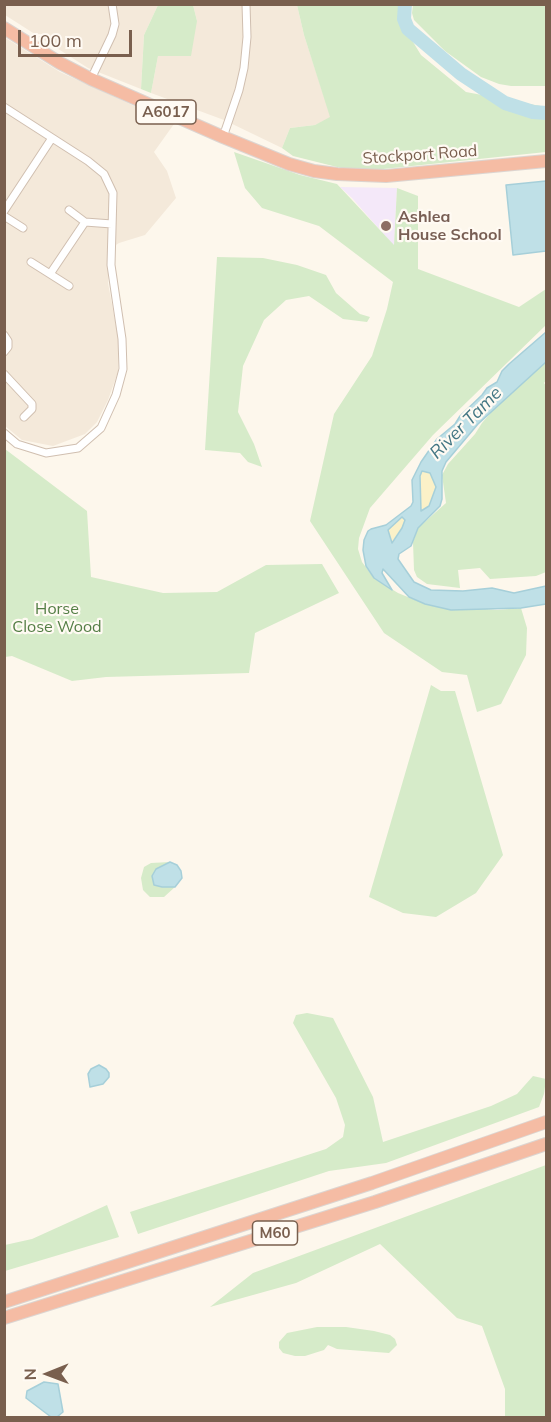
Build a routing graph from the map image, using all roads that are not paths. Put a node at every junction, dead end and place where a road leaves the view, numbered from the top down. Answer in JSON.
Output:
{"nodes":[{"id":1,"x":112,"y":4,"type":"edge"},
{"id":2,"x":246,"y":4,"type":"edge"},
{"id":3,"x":4,"y":28,"type":"edge"},
{"id":4,"x":91,"y":79,"type":"junction"},
{"id":5,"x":4,"y":107,"type":"edge"},
{"id":6,"x":223,"y":137,"type":"junction"},
{"id":7,"x":52,"y":138,"type":"junction"},
{"id":8,"x":546,"y":161,"type":"edge"},
{"id":9,"x":69,"y":210,"type":"dead end"},
{"id":10,"x":4,"y":211,"type":"edge"},
{"id":11,"x":4,"y":216,"type":"edge"},
{"id":12,"x":85,"y":222,"type":"junction"},
{"id":13,"x":112,"y":224,"type":"junction"},
{"id":14,"x":23,"y":228,"type":"dead end"},
{"id":15,"x":31,"y":262,"type":"dead end"},
{"id":16,"x":50,"y":274,"type":"junction"},
{"id":17,"x":69,"y":286,"type":"dead end"},
{"id":18,"x":4,"y":335,"type":"edge"},
{"id":19,"x":4,"y":352,"type":"edge"},
{"id":20,"x":4,"y":374,"type":"edge"},
{"id":21,"x":24,"y":417,"type":"dead end"},
{"id":22,"x":4,"y":433,"type":"edge"},
{"id":23,"x":542,"y":1124,"type":"edge"},
{"id":24,"x":546,"y":1144,"type":"edge"},
{"id":25,"x":4,"y":1302,"type":"edge"},
{"id":26,"x":4,"y":1318,"type":"edge"}],
"edges":[{"from":1,"to":4,"type":"street"},
{"from":2,"to":6,"type":"street"},
{"from":3,"to":4,"type":"highway","name":"Stockport Road","number":"A6017"},
{"from":4,"to":6,"type":"highway","name":"Stockport Road","number":"A6017"},
{"from":5,"to":7,"type":"street"},
{"from":6,"to":8,"type":"highway","name":"Stockport Road","number":"A6017"},
{"from":7,"to":10,"type":"street"},
{"from":7,"to":13,"type":"street"},
{"from":9,"to":12,"type":"street"},
{"from":11,"to":14,"type":"street"},
{"from":12,"to":13,"type":"street"},
{"from":12,"to":16,"type":"street"},
{"from":13,"to":22,"type":"street"},
{"from":15,"to":16,"type":"street"},
{"from":16,"to":17,"type":"street"},
{"from":18,"to":19,"type":"street"},
{"from":20,"to":21,"type":"street"},
{"from":23,"to":25,"type":"highway","number":"M60"},
{"from":24,"to":26,"type":"highway","number":"M60"}]}
